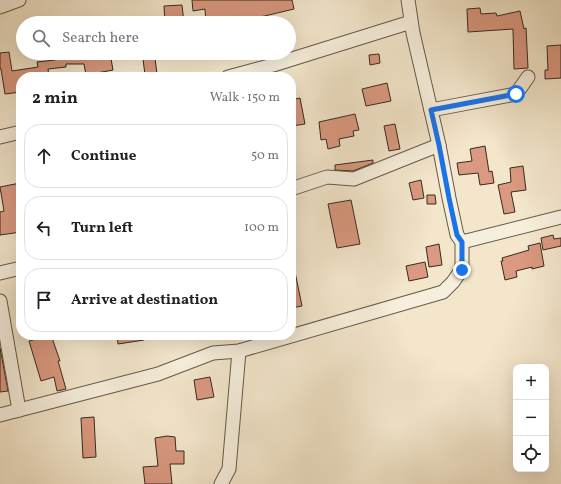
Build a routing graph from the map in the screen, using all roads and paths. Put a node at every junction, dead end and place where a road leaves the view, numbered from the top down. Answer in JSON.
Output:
{"nodes":[{"id":1,"x":19,"y":0,"type":"edge"},
{"id":2,"x":408,"y":0,"type":"edge"},
{"id":3,"x":0,"y":7,"type":"edge"},
{"id":4,"x":411,"y":22,"type":"junction"},
{"id":5,"x":296,"y":58,"type":"edge"},
{"id":6,"x":289,"y":60,"type":"edge"},
{"id":7,"x":247,"y":72,"type":"edge"},
{"id":8,"x":528,"y":77,"type":"dead end"},
{"id":9,"x":431,"y":110,"type":"junction"},
{"id":10,"x":16,"y":133,"type":"edge"},
{"id":11,"x":0,"y":137,"type":"edge"},
{"id":12,"x":439,"y":145,"type":"junction"},
{"id":13,"x":296,"y":187,"type":"edge"},
{"id":14,"x":561,"y":217,"type":"edge"},
{"id":15,"x":462,"y":242,"type":"junction"},
{"id":16,"x":16,"y":269,"type":"edge"},
{"id":17,"x":0,"y":273,"type":"edge"},
{"id":18,"x":0,"y":301,"type":"edge"},
{"id":19,"x":296,"y":335,"type":"edge"},
{"id":20,"x":277,"y":340,"type":"edge"},
{"id":21,"x":239,"y":351,"type":"junction"},
{"id":22,"x":19,"y":410,"type":"junction"},
{"id":23,"x":0,"y":415,"type":"edge"},
{"id":24,"x":221,"y":484,"type":"edge"}],
"edges":[{"from":1,"to":3,"type":"street"},
{"from":2,"to":4,"type":"street"},
{"from":4,"to":5,"type":"street"},
{"from":4,"to":9,"type":"street"},
{"from":6,"to":7,"type":"street"},
{"from":8,"to":9,"type":"street"},
{"from":9,"to":12,"type":"street"},
{"from":10,"to":11,"type":"street"},
{"from":12,"to":13,"type":"street"},
{"from":12,"to":15,"type":"street"},
{"from":14,"to":15,"type":"street"},
{"from":15,"to":19,"type":"street"},
{"from":16,"to":17,"type":"street"},
{"from":18,"to":22,"type":"street"},
{"from":20,"to":21,"type":"street"},
{"from":21,"to":22,"type":"street"},
{"from":21,"to":24,"type":"street"},
{"from":22,"to":23,"type":"street"}]}
